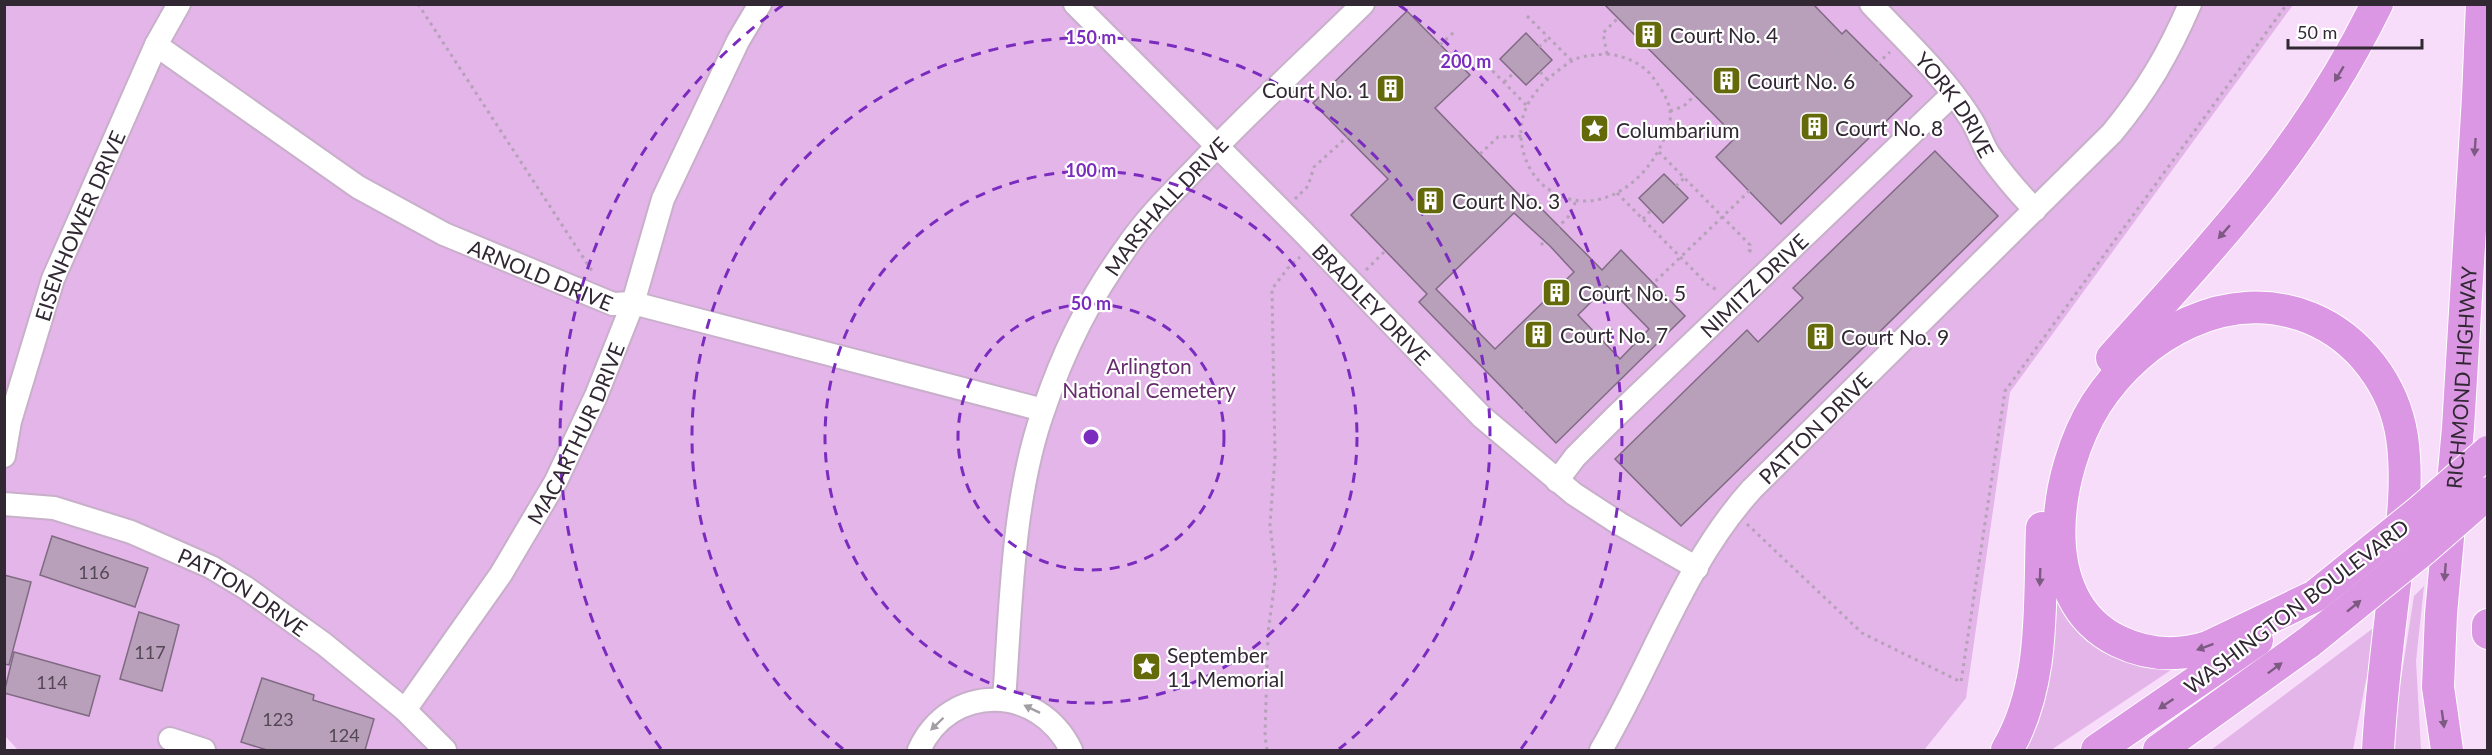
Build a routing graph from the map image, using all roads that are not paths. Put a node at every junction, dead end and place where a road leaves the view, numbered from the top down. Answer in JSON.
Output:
{"nodes":[{"id":1,"x":179,"y":4,"type":"edge"},
{"id":2,"x":760,"y":4,"type":"edge"},
{"id":3,"x":1075,"y":4,"type":"edge"},
{"id":4,"x":1363,"y":4,"type":"edge"},
{"id":5,"x":1871,"y":4,"type":"edge"},
{"id":6,"x":2190,"y":4,"type":"edge"},
{"id":7,"x":2377,"y":4,"type":"edge"},
{"id":8,"x":2482,"y":4,"type":"edge"},
{"id":9,"x":156,"y":45,"type":"junction"},
{"id":10,"x":1953,"y":94,"type":"junction"},
{"id":11,"x":1216,"y":146,"type":"junction"},
{"id":12,"x":2035,"y":210,"type":"junction"},
{"id":13,"x":623,"y":303,"type":"junction"},
{"id":14,"x":2112,"y":358,"type":"junction"},
{"id":15,"x":1043,"y":410,"type":"junction"},
{"id":16,"x":2487,"y":452,"type":"edge"},
{"id":17,"x":4,"y":456,"type":"edge"},
{"id":18,"x":1557,"y":481,"type":"junction"},
{"id":19,"x":2487,"y":493,"type":"edge"},
{"id":20,"x":4,"y":504,"type":"edge"},
{"id":21,"x":1697,"y":568,"type":"junction"},
{"id":22,"x":2315,"y":596,"type":"junction"},
{"id":23,"x":2487,"y":625,"type":"edge"},
{"id":24,"x":2487,"y":633,"type":"edge"},
{"id":25,"x":1004,"y":700,"type":"junction"},
{"id":26,"x":405,"y":710,"type":"junction"},
{"id":27,"x":170,"y":739,"type":"dead end"},
{"id":28,"x":201,"y":750,"type":"edge"},
{"id":29,"x":445,"y":750,"type":"edge"},
{"id":30,"x":919,"y":750,"type":"edge"},
{"id":31,"x":1071,"y":750,"type":"edge"},
{"id":32,"x":1601,"y":750,"type":"edge"},
{"id":33,"x":2007,"y":750,"type":"edge"},
{"id":34,"x":2097,"y":750,"type":"edge"},
{"id":35,"x":2159,"y":750,"type":"edge"},
{"id":36,"x":2380,"y":750,"type":"edge"},
{"id":37,"x":2447,"y":750,"type":"edge"}],
"edges":[{"from":1,"to":9,"type":"lane","name":"EISENHOWER DRIVE"},
{"from":2,"to":13,"type":"lane","name":"MACARTHUR DRIVE"},
{"from":3,"to":11,"type":"lane","name":"BRADLEY DRIVE"},
{"from":4,"to":11,"type":"lane","name":"MARSHALL DRIVE"},
{"from":5,"to":10,"type":"lane","name":"YORK DRIVE"},
{"from":6,"to":12,"type":"lane","name":"PATTON DRIVE"},
{"from":7,"to":14,"type":"highway","one_way":true},
{"from":8,"to":37,"type":"highway","name":"RICHMOND HIGHWAY","one_way":true},
{"from":9,"to":13,"type":"lane","name":"ARNOLD DRIVE"},
{"from":9,"to":17,"type":"lane","name":"EISENHOWER DRIVE"},
{"from":10,"to":12,"type":"lane","name":"YORK DRIVE"},
{"from":10,"to":18,"type":"lane","name":"NIMITZ DRIVE"},
{"from":11,"to":15,"type":"lane","name":"MARSHALL DRIVE"},
{"from":11,"to":18,"type":"lane","name":"BRADLEY DRIVE"},
{"from":12,"to":21,"type":"lane","name":"PATTON DRIVE"},
{"from":13,"to":15,"type":"lane","name":"ARNOLD DRIVE"},
{"from":13,"to":26,"type":"lane","name":"MACARTHUR DRIVE"},
{"from":14,"to":33,"type":"highway","one_way":true},
{"from":14,"to":36,"type":"highway"},
{"from":15,"to":25,"type":"lane","name":"MARSHALL DRIVE"},
{"from":16,"to":22,"type":"highway","name":"WASHINGTON BOULEVARD","bridge":true},
{"from":18,"to":21,"type":"lane","name":"BRADLEY DRIVE"},
{"from":35,"to":19,"type":"highway","name":"WASHINGTON BOULEVARD","one_way":true,"bridge":true},
{"from":20,"to":26,"type":"lane","name":"PATTON DRIVE"},
{"from":21,"to":32,"type":"lane","name":"PATTON DRIVE"},
{"from":22,"to":34,"type":"highway","name":"WASHINGTON BOULEVARD","one_way":true},
{"from":22,"to":36,"type":"highway","one_way":true},
{"from":23,"to":24,"type":"highway"},
{"from":25,"to":30,"type":"lane","one_way":true},
{"from":31,"to":25,"type":"lane","one_way":true},
{"from":26,"to":29,"type":"lane","name":"PATTON DRIVE"},
{"from":27,"to":28,"type":"lane"}]}
